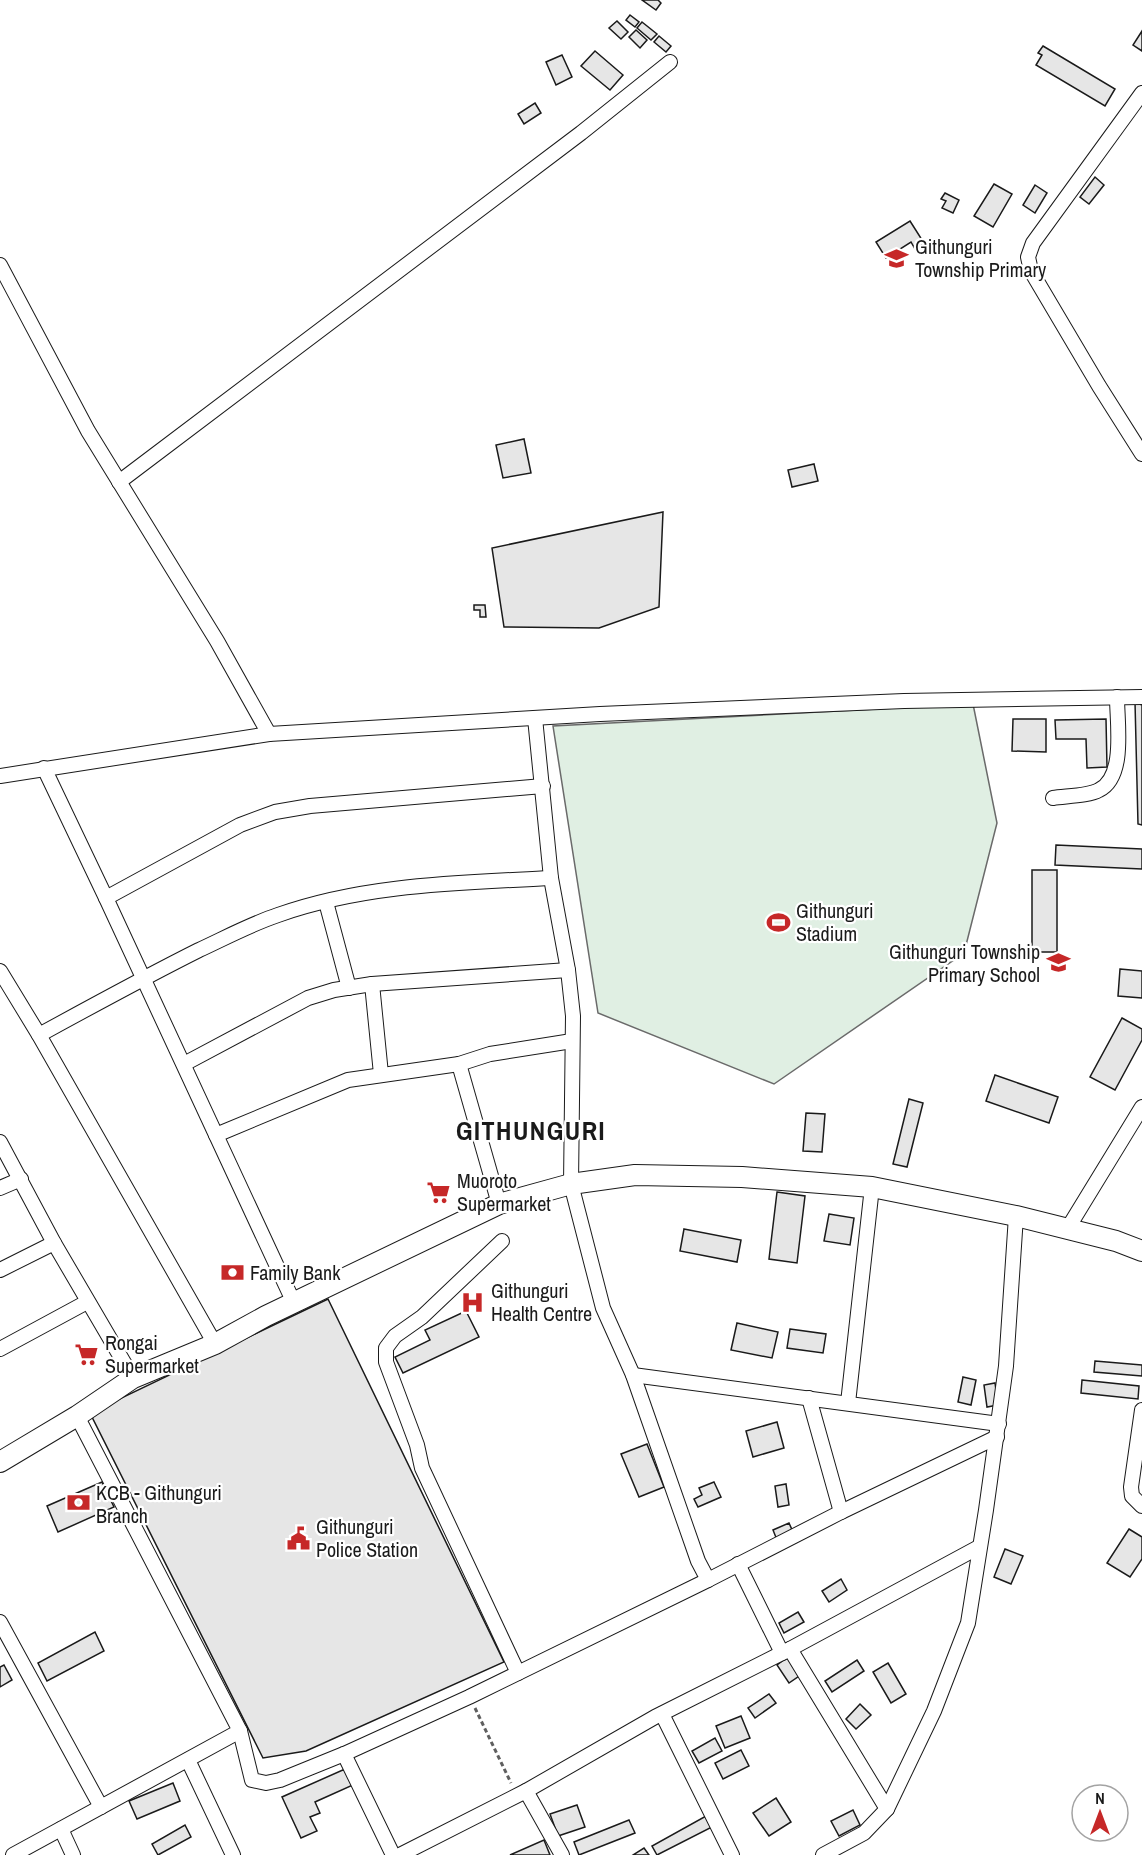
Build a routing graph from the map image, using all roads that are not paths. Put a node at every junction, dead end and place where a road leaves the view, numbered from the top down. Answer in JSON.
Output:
{"nodes":[{"id":1,"x":670,"y":62,"type":"dead end"},
{"id":2,"x":1142,"y":93,"type":"edge"},
{"id":3,"x":0,"y":265,"type":"edge"},
{"id":4,"x":1142,"y":454,"type":"edge"},
{"id":5,"x":119,"y":482,"type":"junction"},
{"id":6,"x":1117,"y":697,"type":"junction"},
{"id":7,"x":1142,"y":697,"type":"edge"},
{"id":8,"x":535,"y":718,"type":"junction"},
{"id":9,"x":269,"y":734,"type":"junction"},
{"id":10,"x":44,"y":768,"type":"junction"},
{"id":11,"x":0,"y":776,"type":"edge"},
{"id":12,"x":543,"y":786,"type":"junction"},
{"id":13,"x":1053,"y":798,"type":"dead end"},
{"id":14,"x":551,"y":878,"type":"junction"},
{"id":15,"x":106,"y":898,"type":"junction"},
{"id":16,"x":326,"y":902,"type":"junction"},
{"id":17,"x":568,"y":970,"type":"junction"},
{"id":18,"x":0,"y":971,"type":"edge"},
{"id":19,"x":143,"y":978,"type":"junction"},
{"id":20,"x":372,"y":984,"type":"junction"},
{"id":21,"x":349,"y":988,"type":"junction"},
{"id":22,"x":39,"y":1035,"type":"junction"},
{"id":23,"x":572,"y":1041,"type":"junction"},
{"id":24,"x":184,"y":1064,"type":"junction"},
{"id":25,"x":459,"y":1064,"type":"junction"},
{"id":26,"x":381,"y":1074,"type":"junction"},
{"id":27,"x":1142,"y":1107,"type":"edge"},
{"id":28,"x":216,"y":1135,"type":"junction"},
{"id":29,"x":0,"y":1142,"type":"edge"},
{"id":30,"x":21,"y":1179,"type":"junction"},
{"id":31,"x":571,"y":1184,"type":"junction"},
{"id":32,"x":872,"y":1187,"type":"junction"},
{"id":33,"x":0,"y":1188,"type":"edge"},
{"id":34,"x":499,"y":1204,"type":"junction"},
{"id":35,"x":1016,"y":1216,"type":"junction"},
{"id":36,"x":1068,"y":1228,"type":"junction"},
{"id":37,"x":502,"y":1241,"type":"dead end"},
{"id":38,"x":54,"y":1243,"type":"junction"},
{"id":39,"x":1142,"y":1251,"type":"edge"},
{"id":40,"x":0,"y":1270,"type":"edge"},
{"id":41,"x":87,"y":1302,"type":"junction"},
{"id":42,"x":294,"y":1303,"type":"junction"},
{"id":43,"x":215,"y":1344,"type":"junction"},
{"id":44,"x":0,"y":1349,"type":"edge"},
{"id":45,"x":633,"y":1375,"type":"junction"},
{"id":46,"x":133,"y":1378,"type":"junction"},
{"id":47,"x":808,"y":1398,"type":"junction"},
{"id":48,"x":848,"y":1403,"type":"junction"},
{"id":49,"x":1142,"y":1410,"type":"edge"},
{"id":50,"x":76,"y":1416,"type":"junction"},
{"id":51,"x":998,"y":1431,"type":"junction"},
{"id":52,"x":0,"y":1462,"type":"edge"},
{"id":53,"x":1142,"y":1506,"type":"edge"},
{"id":54,"x":841,"y":1512,"type":"junction"},
{"id":55,"x":979,"y":1547,"type":"junction"},
{"id":56,"x":738,"y":1564,"type":"junction"},
{"id":57,"x":708,"y":1580,"type":"junction"},
{"id":58,"x":0,"y":1622,"type":"edge"},
{"id":59,"x":786,"y":1651,"type":"junction"},
{"id":60,"x":518,"y":1673,"type":"junction"},
{"id":61,"x":662,"y":1714,"type":"junction"},
{"id":62,"x":240,"y":1731,"type":"junction"},
{"id":63,"x":344,"y":1754,"type":"junction"},
{"id":64,"x":188,"y":1760,"type":"junction"},
{"id":65,"x":521,"y":1793,"type":"junction"},
{"id":66,"x":101,"y":1807,"type":"junction"},
{"id":67,"x":887,"y":1809,"type":"junction"},
{"id":68,"x":61,"y":1829,"type":"junction"},
{"id":69,"x":13,"y":1855,"type":"edge"},
{"id":70,"x":73,"y":1855,"type":"edge"},
{"id":71,"x":233,"y":1855,"type":"edge"},
{"id":72,"x":393,"y":1855,"type":"edge"},
{"id":73,"x":400,"y":1855,"type":"edge"},
{"id":74,"x":562,"y":1855,"type":"edge"},
{"id":75,"x":732,"y":1855,"type":"edge"},
{"id":76,"x":822,"y":1855,"type":"edge"}],
"edges":[{"from":1,"to":5,"type":"street"},
{"from":2,"to":4,"type":"street"},
{"from":3,"to":5,"type":"street"},
{"from":5,"to":9,"type":"street"},
{"from":6,"to":7,"type":"street"},
{"from":6,"to":8,"type":"street"},
{"from":6,"to":13,"type":"street"},
{"from":8,"to":9,"type":"street"},
{"from":8,"to":12,"type":"street"},
{"from":9,"to":10,"type":"street"},
{"from":10,"to":11,"type":"street"},
{"from":10,"to":15,"type":"street"},
{"from":12,"to":14,"type":"street"},
{"from":12,"to":15,"type":"street"},
{"from":14,"to":16,"type":"street"},
{"from":14,"to":17,"type":"street"},
{"from":15,"to":19,"type":"street"},
{"from":16,"to":19,"type":"street"},
{"from":16,"to":21,"type":"street"},
{"from":17,"to":20,"type":"street"},
{"from":17,"to":23,"type":"street"},
{"from":18,"to":22,"type":"street"},
{"from":19,"to":22,"type":"street"},
{"from":19,"to":24,"type":"street"},
{"from":20,"to":21,"type":"street"},
{"from":20,"to":26,"type":"street"},
{"from":21,"to":24,"type":"street"},
{"from":22,"to":43,"type":"street"},
{"from":23,"to":25,"type":"street"},
{"from":23,"to":31,"type":"street"},
{"from":24,"to":28,"type":"street"},
{"from":25,"to":26,"type":"street"},
{"from":25,"to":34,"type":"street"},
{"from":26,"to":28,"type":"street"},
{"from":27,"to":36,"type":"street"},
{"from":28,"to":42,"type":"street"},
{"from":29,"to":30,"type":"street"},
{"from":30,"to":33,"type":"street"},
{"from":30,"to":38,"type":"street"},
{"from":31,"to":32,"type":"main road"},
{"from":31,"to":34,"type":"main road"},
{"from":31,"to":45,"type":"street"},
{"from":32,"to":35,"type":"main road"},
{"from":32,"to":48,"type":"street"},
{"from":34,"to":42,"type":"main road"},
{"from":35,"to":36,"type":"main road"},
{"from":35,"to":51,"type":"street"},
{"from":36,"to":39,"type":"main road"},
{"from":37,"to":60,"type":"street"},
{"from":38,"to":40,"type":"street"},
{"from":38,"to":41,"type":"street"},
{"from":41,"to":44,"type":"street"},
{"from":41,"to":46,"type":"street"},
{"from":42,"to":43,"type":"main road"},
{"from":43,"to":46,"type":"main road"},
{"from":45,"to":47,"type":"street"},
{"from":45,"to":57,"type":"street"},
{"from":46,"to":50,"type":"main road"},
{"from":47,"to":48,"type":"street"},
{"from":47,"to":54,"type":"street"},
{"from":48,"to":51,"type":"street"},
{"from":49,"to":53,"type":"street"},
{"from":50,"to":52,"type":"main road"},
{"from":50,"to":62,"type":"street"},
{"from":51,"to":54,"type":"street"},
{"from":51,"to":55,"type":"street"},
{"from":54,"to":56,"type":"street"},
{"from":55,"to":59,"type":"street"},
{"from":55,"to":67,"type":"street"},
{"from":56,"to":57,"type":"street"},
{"from":56,"to":59,"type":"street"},
{"from":57,"to":60,"type":"street"},
{"from":58,"to":66,"type":"street"},
{"from":59,"to":61,"type":"street"},
{"from":59,"to":67,"type":"street"},
{"from":60,"to":63,"type":"street"},
{"from":61,"to":65,"type":"street"},
{"from":61,"to":75,"type":"street"},
{"from":62,"to":63,"type":"street"},
{"from":62,"to":64,"type":"street"},
{"from":63,"to":72,"type":"street"},
{"from":64,"to":66,"type":"street"},
{"from":64,"to":71,"type":"street"},
{"from":65,"to":73,"type":"street"},
{"from":65,"to":74,"type":"street"},
{"from":66,"to":68,"type":"street"},
{"from":67,"to":76,"type":"street"},
{"from":68,"to":69,"type":"street"},
{"from":68,"to":70,"type":"street"}]}
